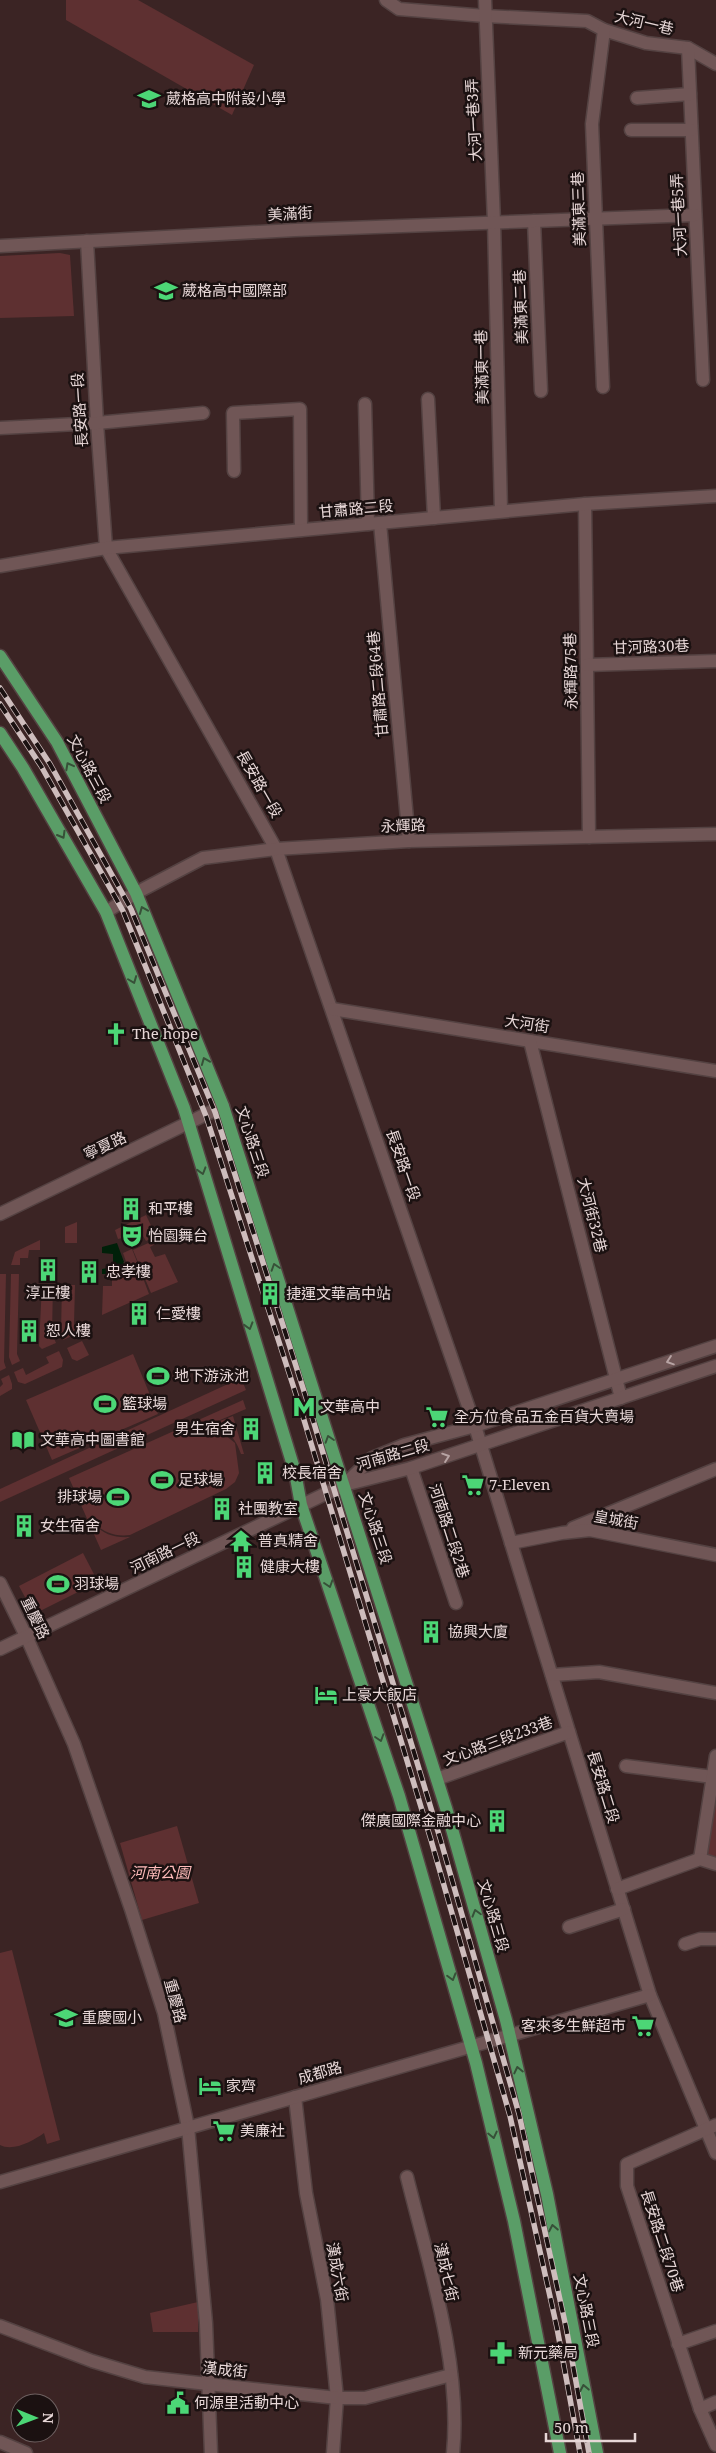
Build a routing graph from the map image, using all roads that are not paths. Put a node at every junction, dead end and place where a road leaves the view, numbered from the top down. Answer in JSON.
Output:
{"nodes":[{"id":1,"x":386,"y":0,"type":"edge"},
{"id":2,"x":485,"y":0,"type":"edge"},
{"id":3,"x":485,"y":16,"type":"junction"},
{"id":4,"x":604,"y":30,"type":"junction"},
{"id":5,"x":688,"y":48,"type":"junction"},
{"id":6,"x":716,"y":64,"type":"edge"},
{"id":7,"x":690,"y":94,"type":"junction"},
{"id":8,"x":637,"y":98,"type":"dead end"},
{"id":9,"x":631,"y":130,"type":"dead end"},
{"id":10,"x":691,"y":130,"type":"junction"},
{"id":11,"x":695,"y":215,"type":"junction"},
{"id":12,"x":595,"y":218,"type":"junction"},
{"id":13,"x":534,"y":221,"type":"junction"},
{"id":14,"x":494,"y":222,"type":"junction"},
{"id":15,"x":87,"y":242,"type":"junction"},
{"id":16,"x":0,"y":246,"type":"edge"},
{"id":17,"x":703,"y":380,"type":"dead end"},
{"id":18,"x":603,"y":387,"type":"dead end"},
{"id":19,"x":541,"y":391,"type":"dead end"},
{"id":20,"x":428,"y":399,"type":"dead end"},
{"id":21,"x":365,"y":404,"type":"dead end"},
{"id":22,"x":202,"y":413,"type":"dead end"},
{"id":23,"x":97,"y":423,"type":"junction"},
{"id":24,"x":0,"y":428,"type":"edge"},
{"id":25,"x":234,"y":471,"type":"dead end"},
{"id":26,"x":716,"y":496,"type":"edge"},
{"id":27,"x":585,"y":504,"type":"junction"},
{"id":28,"x":501,"y":512,"type":"junction"},
{"id":29,"x":434,"y":518,"type":"junction"},
{"id":30,"x":374,"y":523,"type":"junction"},
{"id":31,"x":301,"y":530,"type":"junction"},
{"id":32,"x":106,"y":548,"type":"junction"},
{"id":33,"x":0,"y":566,"type":"edge"},
{"id":34,"x":0,"y":656,"type":"edge"},
{"id":35,"x":716,"y":661,"type":"edge"},
{"id":36,"x":587,"y":665,"type":"junction"},
{"id":37,"x":0,"y":733,"type":"edge"},
{"id":38,"x":716,"y":834,"type":"edge"},
{"id":39,"x":589,"y":837,"type":"junction"},
{"id":40,"x":409,"y":842,"type":"junction"},
{"id":41,"x":276,"y":849,"type":"junction"},
{"id":42,"x":136,"y":893,"type":"junction"},
{"id":43,"x":106,"y":912,"type":"junction"},
{"id":44,"x":332,"y":1009,"type":"junction"},
{"id":45,"x":530,"y":1041,"type":"junction"},
{"id":46,"x":716,"y":1071,"type":"edge"},
{"id":47,"x":223,"y":1106,"type":"junction"},
{"id":48,"x":188,"y":1124,"type":"junction"},
{"id":49,"x":0,"y":1214,"type":"edge"},
{"id":50,"x":716,"y":1346,"type":"edge"},
{"id":51,"x":716,"y":1366,"type":"edge"},
{"id":52,"x":617,"y":1380,"type":"junction"},
{"id":53,"x":621,"y":1398,"type":"junction"},
{"id":54,"x":475,"y":1426,"type":"junction"},
{"id":55,"x":481,"y":1445,"type":"junction"},
{"id":56,"x":411,"y":1468,"type":"junction"},
{"id":57,"x":716,"y":1469,"type":"edge"},
{"id":58,"x":344,"y":1485,"type":"junction"},
{"id":59,"x":301,"y":1505,"type":"junction"},
{"id":60,"x":562,"y":1532,"type":"junction"},
{"id":61,"x":511,"y":1543,"type":"junction"},
{"id":62,"x":716,"y":1555,"type":"edge"},
{"id":63,"x":0,"y":1583,"type":"edge"},
{"id":64,"x":456,"y":1603,"type":"dead end"},
{"id":65,"x":27,"y":1638,"type":"junction"},
{"id":66,"x":0,"y":1649,"type":"edge"},
{"id":67,"x":552,"y":1675,"type":"junction"},
{"id":68,"x":716,"y":1693,"type":"edge"},
{"id":69,"x":569,"y":1732,"type":"junction"},
{"id":70,"x":716,"y":1756,"type":"edge"},
{"id":71,"x":626,"y":1766,"type":"dead end"},
{"id":72,"x":713,"y":1777,"type":"junction"},
{"id":73,"x":437,"y":1779,"type":"junction"},
{"id":74,"x":700,"y":1859,"type":"junction"},
{"id":75,"x":716,"y":1864,"type":"edge"},
{"id":76,"x":618,"y":1889,"type":"junction"},
{"id":77,"x":624,"y":1909,"type":"junction"},
{"id":78,"x":569,"y":1927,"type":"dead end"},
{"id":79,"x":716,"y":1939,"type":"edge"},
{"id":80,"x":685,"y":1944,"type":"dead end"},
{"id":81,"x":650,"y":1995,"type":"junction"},
{"id":82,"x":510,"y":2035,"type":"junction"},
{"id":83,"x":471,"y":2047,"type":"junction"},
{"id":84,"x":295,"y":2097,"type":"junction"},
{"id":85,"x":188,"y":2127,"type":"junction"},
{"id":86,"x":711,"y":2127,"type":"edge"},
{"id":87,"x":716,"y":2153,"type":"edge"},
{"id":88,"x":407,"y":2177,"type":"dead end"},
{"id":89,"x":0,"y":2182,"type":"edge"},
{"id":90,"x":0,"y":2326,"type":"edge"},
{"id":91,"x":716,"y":2331,"type":"edge"},
{"id":92,"x":678,"y":2344,"type":"junction"},
{"id":93,"x":451,"y":2375,"type":"junction"},
{"id":94,"x":208,"y":2384,"type":"junction"},
{"id":95,"x":337,"y":2398,"type":"junction"},
{"id":96,"x":716,"y":2402,"type":"edge"},
{"id":97,"x":700,"y":2409,"type":"junction"},
{"id":98,"x":0,"y":2442,"type":"edge"},
{"id":99,"x":716,"y":2445,"type":"edge"},
{"id":100,"x":26,"y":2453,"type":"edge"},
{"id":101,"x":211,"y":2453,"type":"edge"},
{"id":102,"x":333,"y":2453,"type":"edge"},
{"id":103,"x":454,"y":2453,"type":"edge"},
{"id":104,"x":560,"y":2453,"type":"edge"},
{"id":105,"x":597,"y":2453,"type":"edge"}],
"edges":[{"from":1,"to":3,"type":"street","name":"大河一巷"},
{"from":2,"to":3,"type":"street","name":"大河一巷3弄"},
{"from":3,"to":4,"type":"street","name":"大河一巷"},
{"from":3,"to":14,"type":"street","name":"大河一巷3弄"},
{"from":4,"to":5,"type":"street","name":"大河一巷"},
{"from":4,"to":12,"type":"street","name":"美滿東三巷"},
{"from":5,"to":6,"type":"street","name":"大河一巷"},
{"from":5,"to":7,"type":"street","name":"大河一巷5弄"},
{"from":7,"to":8,"type":"street"},
{"from":7,"to":10,"type":"street","name":"大河一巷5弄"},
{"from":9,"to":10,"type":"street"},
{"from":10,"to":11,"type":"street","name":"大河一巷5弄"},
{"from":11,"to":12,"type":"street","name":"美滿街"},
{"from":11,"to":17,"type":"street","name":"大河一巷5弄"},
{"from":12,"to":13,"type":"street","name":"美滿街"},
{"from":12,"to":18,"type":"street","name":"美滿東三巷"},
{"from":13,"to":14,"type":"street","name":"美滿街"},
{"from":13,"to":19,"type":"street","name":"美滿東二巷"},
{"from":14,"to":15,"type":"street","name":"美滿街"},
{"from":14,"to":28,"type":"street","name":"美滿東一巷"},
{"from":15,"to":16,"type":"street"},
{"from":15,"to":23,"type":"street","name":"長安路一段"},
{"from":20,"to":29,"type":"street"},
{"from":21,"to":30,"type":"street","name":"甘肅路二段64巷"},
{"from":22,"to":23,"type":"street"},
{"from":23,"to":24,"type":"street"},
{"from":23,"to":32,"type":"street","name":"長安路一段"},
{"from":25,"to":31,"type":"street"},
{"from":26,"to":27,"type":"street","name":"甘肅路二段"},
{"from":27,"to":28,"type":"street","name":"甘肅路二段"},
{"from":27,"to":36,"type":"street","name":"永輝路75巷"},
{"from":28,"to":29,"type":"street","name":"甘肅路二段"},
{"from":29,"to":30,"type":"street","name":"甘肅路二段"},
{"from":30,"to":31,"type":"street","name":"甘肅路二段"},
{"from":30,"to":40,"type":"street","name":"甘肅路二段64巷"},
{"from":31,"to":32,"type":"street","name":"甘肅路二段"},
{"from":32,"to":33,"type":"street","name":"甘肅路二段"},
{"from":32,"to":41,"type":"street","name":"長安路一段"},
{"from":42,"to":34,"type":"main road","name":"文心路三段","one_way":true},
{"from":35,"to":36,"type":"street","name":"甘河路30巷"},
{"from":36,"to":39,"type":"street","name":"永輝路75巷"},
{"from":37,"to":43,"type":"main road","one_way":true},
{"from":38,"to":39,"type":"street","name":"永輝路"},
{"from":39,"to":40,"type":"street","name":"永輝路"},
{"from":40,"to":41,"type":"street","name":"永輝路"},
{"from":41,"to":42,"type":"street","name":"永輝路"},
{"from":41,"to":44,"type":"street","name":"長安路一段"},
{"from":42,"to":43,"type":"street","name":"永輝路"},
{"from":47,"to":42,"type":"main road","name":"文心路三段","one_way":true},
{"from":43,"to":48,"type":"main road","one_way":true},
{"from":44,"to":45,"type":"street","name":"大河街"},
{"from":44,"to":54,"type":"street","name":"長安路一段"},
{"from":45,"to":46,"type":"street","name":"大河街"},
{"from":45,"to":52,"type":"street","name":"大河街32巷"},
{"from":47,"to":48,"type":"street","name":"寧夏路"},
{"from":58,"to":47,"type":"main road","name":"文心路三段","one_way":true},
{"from":48,"to":49,"type":"street","name":"寧夏路"},
{"from":48,"to":59,"type":"main road","one_way":true},
{"from":50,"to":52,"type":"street","name":"河南路二段","one_way":true},
{"from":51,"to":53,"type":"street","name":"河南路二段"},
{"from":52,"to":53,"type":"street","name":"大河街32巷"},
{"from":52,"to":54,"type":"street","name":"河南路二段"},
{"from":53,"to":55,"type":"street","name":"河南路二段"},
{"from":54,"to":55,"type":"street","name":"長安路二段"},
{"from":54,"to":58,"type":"street","name":"河南路二段"},
{"from":56,"to":55,"type":"street","name":"河南路二段","one_way":true},
{"from":55,"to":61,"type":"street","name":"長安路二段"},
{"from":56,"to":58,"type":"street","name":"河南路二段"},
{"from":56,"to":64,"type":"street","name":"河南路二段2巷"},
{"from":57,"to":60,"type":"street"},
{"from":58,"to":59,"type":"street","name":"河南路一段"},
{"from":58,"to":73,"type":"main road","name":"文心路三段"},
{"from":59,"to":65,"type":"street","name":"河南路一段"},
{"from":59,"to":83,"type":"main road","one_way":true},
{"from":60,"to":61,"type":"street","name":"皇城街"},
{"from":60,"to":62,"type":"street","name":"皇城街"},
{"from":61,"to":67,"type":"street","name":"長安路二段"},
{"from":63,"to":65,"type":"street","name":"重慶路"},
{"from":65,"to":66,"type":"street","name":"河南路一段"},
{"from":65,"to":85,"type":"street","name":"重慶路"},
{"from":67,"to":68,"type":"street"},
{"from":67,"to":69,"type":"street","name":"長安路二段"},
{"from":69,"to":73,"type":"street","name":"文心路三段233巷"},
{"from":69,"to":76,"type":"street","name":"長安路二段"},
{"from":70,"to":72,"type":"street"},
{"from":71,"to":72,"type":"street"},
{"from":72,"to":74,"type":"street"},
{"from":82,"to":73,"type":"main road","name":"文心路三段","one_way":true},
{"from":74,"to":75,"type":"street"},
{"from":74,"to":76,"type":"street"},
{"from":76,"to":77,"type":"street","name":"長安路二段"},
{"from":77,"to":78,"type":"street"},
{"from":77,"to":81,"type":"street","name":"長安路二段"},
{"from":79,"to":80,"type":"street"},
{"from":81,"to":82,"type":"street","name":"成都路"},
{"from":81,"to":86,"type":"street","name":"長安路二段"},
{"from":82,"to":83,"type":"street","name":"成都路"},
{"from":105,"to":82,"type":"main road","name":"文心路三段","one_way":true},
{"from":83,"to":84,"type":"street","name":"成都路"},
{"from":83,"to":104,"type":"main road","one_way":true},
{"from":84,"to":85,"type":"street","name":"成都路"},
{"from":84,"to":95,"type":"street","name":"漢成六街"},
{"from":85,"to":89,"type":"street","name":"成都路"},
{"from":85,"to":94,"type":"street","name":"重慶路"},
{"from":86,"to":87,"type":"street","name":"長安路二段"},
{"from":86,"to":92,"type":"street","name":"長安路二段70巷"},
{"from":88,"to":93,"type":"street","name":"漢成七街"},
{"from":90,"to":94,"type":"street","name":"漢成街"},
{"from":91,"to":92,"type":"street"},
{"from":92,"to":97,"type":"street","name":"長安路二段70巷"},
{"from":93,"to":95,"type":"street","name":"漢成街"},
{"from":93,"to":103,"type":"street","name":"漢成七街"},
{"from":94,"to":95,"type":"street","name":"漢成街"},
{"from":94,"to":101,"type":"street","name":"重慶路"},
{"from":95,"to":102,"type":"street","name":"漢成六街"},
{"from":96,"to":97,"type":"street"},
{"from":97,"to":99,"type":"street","name":"長安路二段70巷"},
{"from":98,"to":100,"type":"street"}]}
